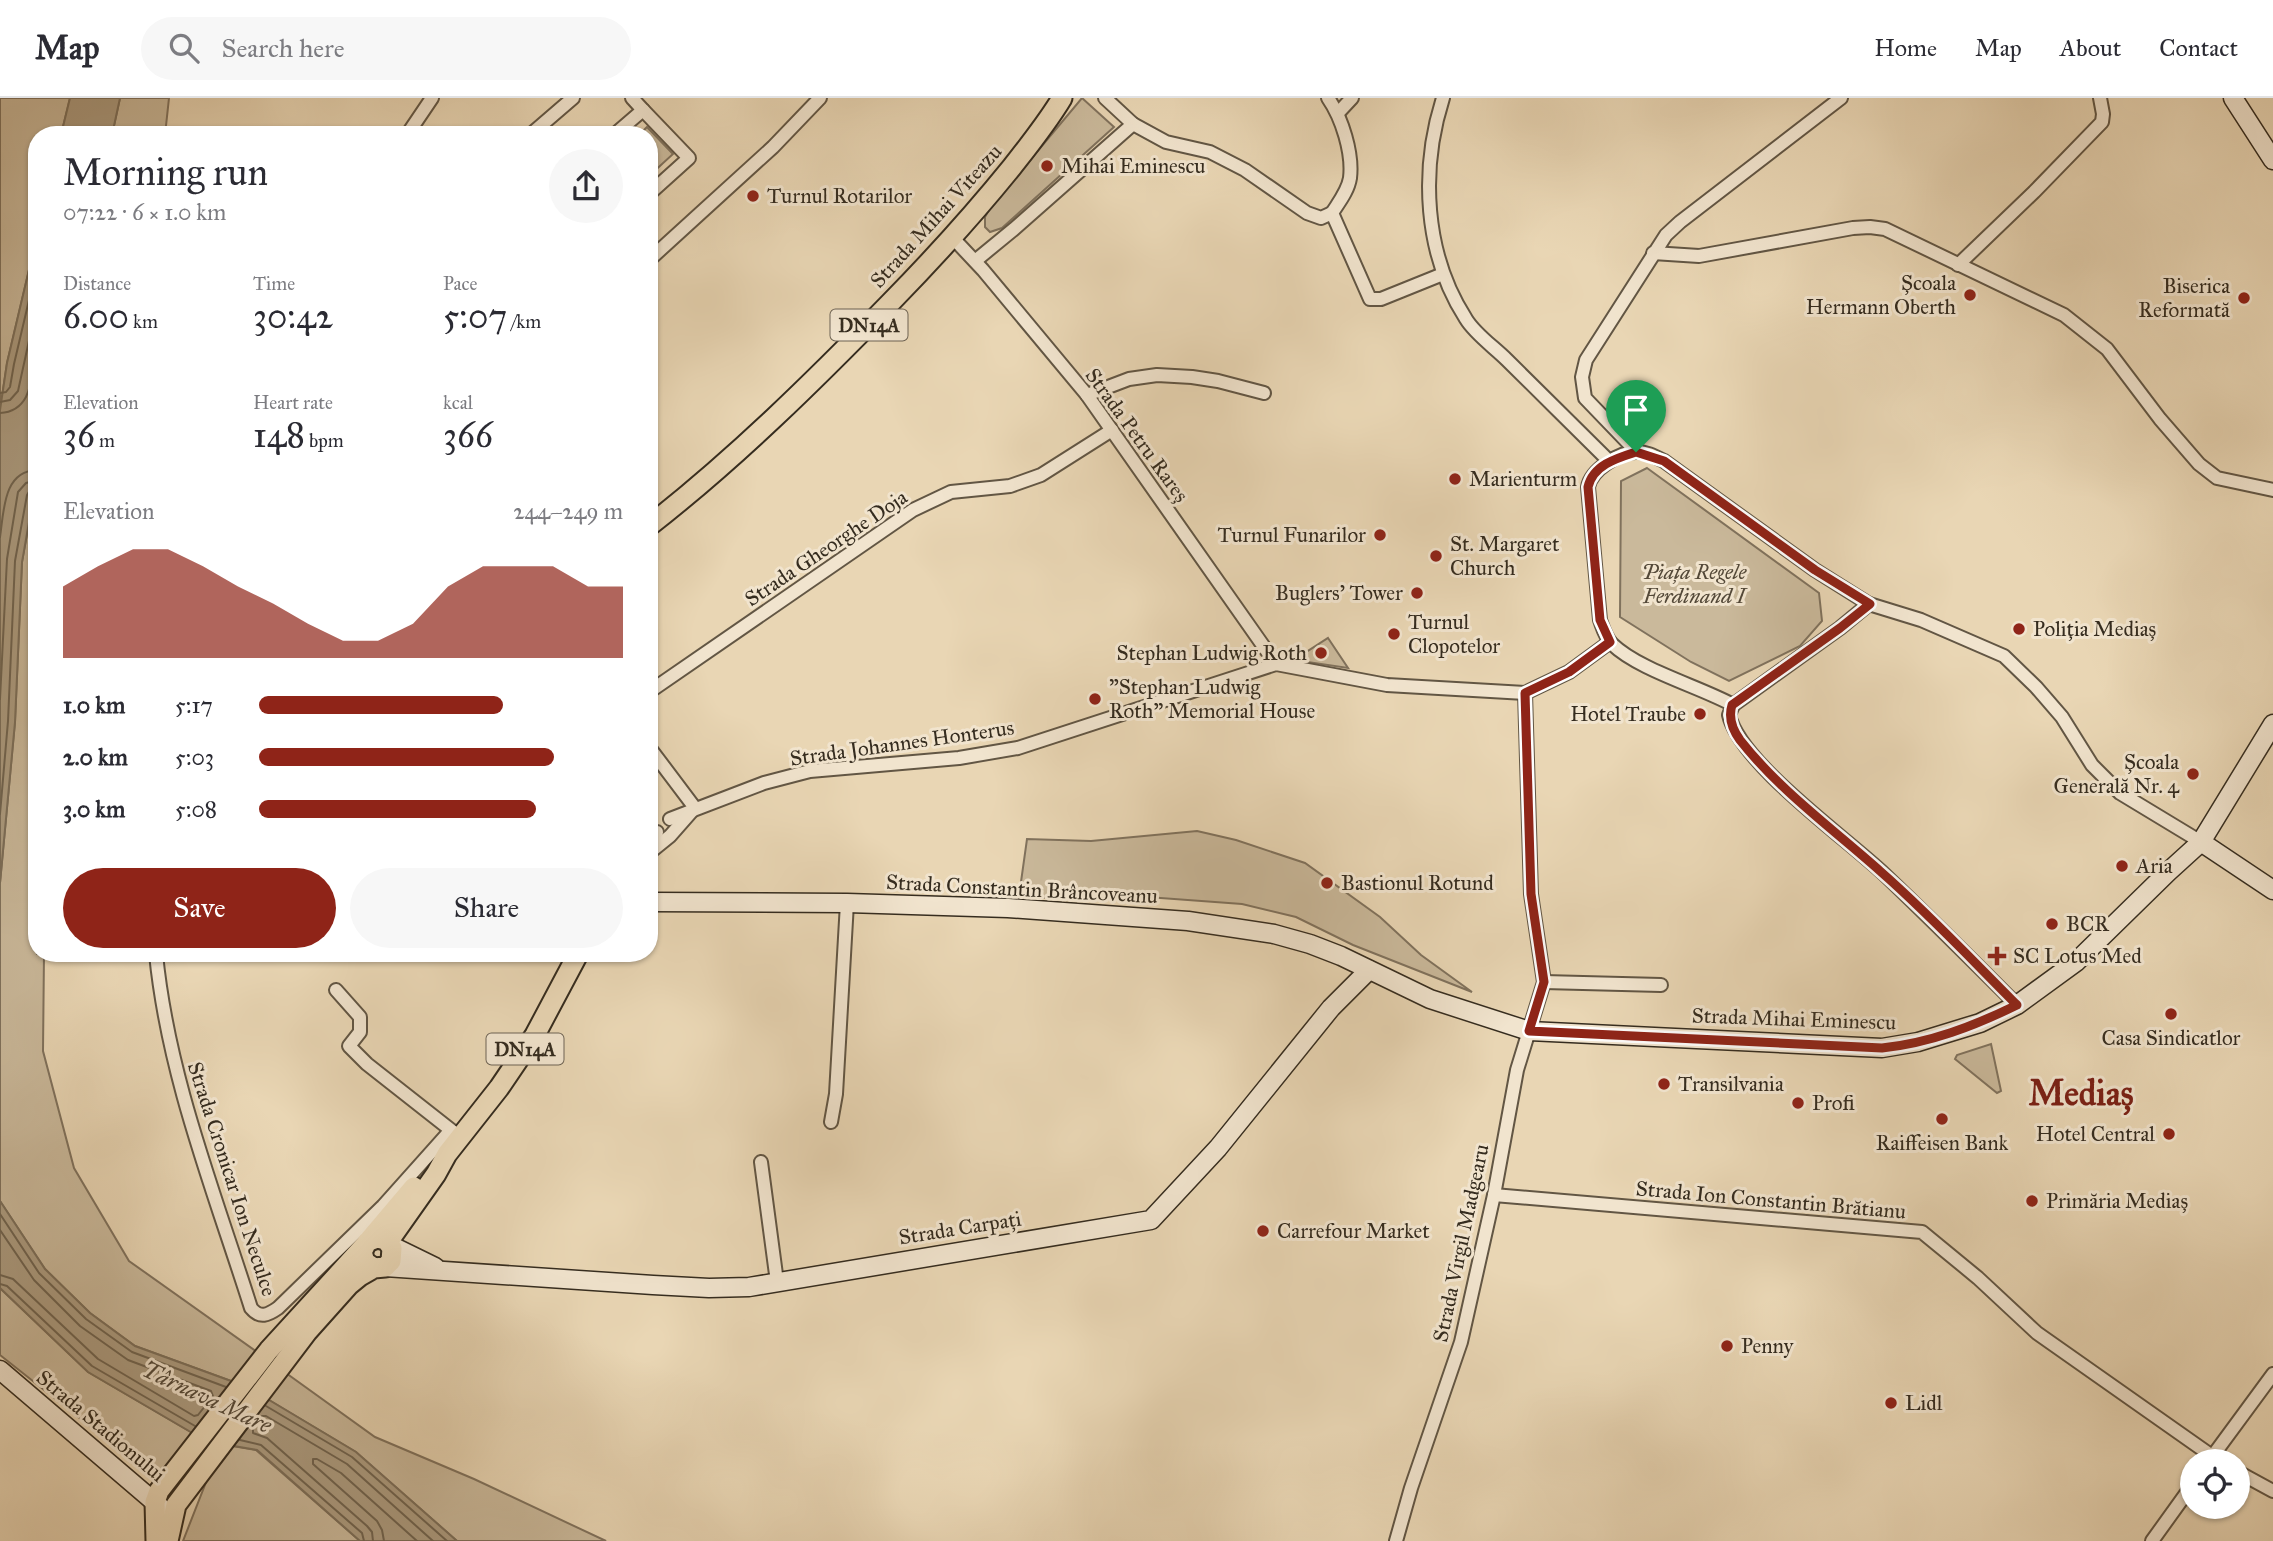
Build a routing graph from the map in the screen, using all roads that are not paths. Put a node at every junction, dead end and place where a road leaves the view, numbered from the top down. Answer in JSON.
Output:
{"nodes":[{"id":1,"x":432,"y":98,"type":"edge"},
{"id":2,"x":573,"y":98,"type":"edge"},
{"id":3,"x":632,"y":98,"type":"edge"},
{"id":4,"x":820,"y":98,"type":"edge"},
{"id":5,"x":1062,"y":98,"type":"edge"},
{"id":6,"x":1105,"y":98,"type":"edge"},
{"id":7,"x":1328,"y":98,"type":"edge"},
{"id":8,"x":1352,"y":98,"type":"edge"},
{"id":9,"x":1443,"y":98,"type":"edge"},
{"id":10,"x":1841,"y":98,"type":"edge"},
{"id":11,"x":2100,"y":98,"type":"edge"},
{"id":12,"x":2232,"y":98,"type":"edge"},
{"id":13,"x":643,"y":110,"type":"junction"},
{"id":14,"x":1338,"y":113,"type":"junction"},
{"id":15,"x":1133,"y":124,"type":"junction"},
{"id":16,"x":413,"y":126,"type":"edge"},
{"id":17,"x":540,"y":126,"type":"edge"},
{"id":18,"x":624,"y":126,"type":"edge"},
{"id":19,"x":2273,"y":160,"type":"edge"},
{"id":20,"x":658,"y":186,"type":"edge"},
{"id":21,"x":1332,"y":213,"type":"junction"},
{"id":22,"x":953,"y":238,"type":"junction"},
{"id":23,"x":658,"y":252,"type":"edge"},
{"id":24,"x":1653,"y":253,"type":"junction"},
{"id":25,"x":975,"y":261,"type":"junction"},
{"id":26,"x":1958,"y":265,"type":"junction"},
{"id":27,"x":1443,"y":274,"type":"junction"},
{"id":28,"x":1264,"y":394,"type":"dead end"},
{"id":29,"x":1087,"y":395,"type":"junction"},
{"id":30,"x":1112,"y":430,"type":"junction"},
{"id":31,"x":1636,"y":452,"type":"junction"},
{"id":32,"x":1609,"y":461,"type":"junction"},
{"id":33,"x":2273,"y":491,"type":"edge"},
{"id":34,"x":658,"y":519,"type":"edge"},
{"id":35,"x":1870,"y":604,"type":"junction"},
{"id":36,"x":1610,"y":642,"type":"junction"},
{"id":37,"x":1276,"y":664,"type":"junction"},
{"id":38,"x":658,"y":686,"type":"edge"},
{"id":39,"x":1525,"y":693,"type":"junction"},
{"id":40,"x":1732,"y":705,"type":"junction"},
{"id":41,"x":2273,"y":724,"type":"edge"},
{"id":42,"x":658,"y":759,"type":"edge"},
{"id":43,"x":695,"y":808,"type":"junction"},
{"id":44,"x":670,"y":819,"type":"dead end"},
{"id":45,"x":2201,"y":842,"type":"junction"},
{"id":46,"x":658,"y":846,"type":"edge"},
{"id":47,"x":2273,"y":890,"type":"edge"},
{"id":48,"x":658,"y":900,"type":"edge"},
{"id":49,"x":847,"y":904,"type":"junction"},
{"id":50,"x":157,"y":962,"type":"edge"},
{"id":51,"x":574,"y":962,"type":"edge"},
{"id":52,"x":1370,"y":970,"type":"junction"},
{"id":53,"x":1544,"y":982,"type":"junction"},
{"id":54,"x":1661,"y":985,"type":"dead end"},
{"id":55,"x":336,"y":990,"type":"dead end"},
{"id":56,"x":2017,"y":1005,"type":"junction"},
{"id":57,"x":1529,"y":1031,"type":"junction"},
{"id":58,"x":831,"y":1122,"type":"dead end"},
{"id":59,"x":455,"y":1133,"type":"junction"},
{"id":60,"x":761,"y":1162,"type":"dead end"},
{"id":61,"x":1494,"y":1195,"type":"junction"},
{"id":62,"x":378,"y":1243,"type":"junction"},
{"id":63,"x":379,"y":1267,"type":"junction"},
{"id":64,"x":444,"y":1272,"type":"junction"},
{"id":65,"x":778,"y":1282,"type":"junction"},
{"id":66,"x":276,"y":1356,"type":"junction"},
{"id":67,"x":0,"y":1370,"type":"edge"},
{"id":68,"x":2273,"y":1374,"type":"edge"},
{"id":69,"x":2198,"y":1449,"type":"edge"},
{"id":70,"x":2221,"y":1449,"type":"edge"},
{"id":71,"x":2250,"y":1479,"type":"edge"},
{"id":72,"x":2273,"y":1491,"type":"edge"},
{"id":73,"x":157,"y":1497,"type":"junction"},
{"id":74,"x":2180,"y":1502,"type":"edge"},
{"id":75,"x":174,"y":1511,"type":"junction"},
{"id":76,"x":156,"y":1541,"type":"edge"},
{"id":77,"x":168,"y":1541,"type":"edge"},
{"id":78,"x":1396,"y":1541,"type":"edge"},
{"id":79,"x":2152,"y":1541,"type":"edge"}],
"edges":[{"from":1,"to":16,"type":"street"},
{"from":2,"to":17,"type":"street"},
{"from":3,"to":13,"type":"street"},
{"from":4,"to":23,"type":"street"},
{"from":5,"to":22,"type":"main road","name":"Strada Mihai Viteazu","number":"DN14A"},
{"from":6,"to":15,"type":"street"},
{"from":7,"to":14,"type":"street"},
{"from":8,"to":14,"type":"street"},
{"from":9,"to":27,"type":"street"},
{"from":10,"to":24,"type":"street"},
{"from":11,"to":26,"type":"street"},
{"from":12,"to":19,"type":"main road"},
{"from":13,"to":18,"type":"street"},
{"from":13,"to":20,"type":"street"},
{"from":14,"to":21,"type":"street"},
{"from":15,"to":21,"type":"street"},
{"from":15,"to":25,"type":"street"},
{"from":21,"to":27,"type":"street"},
{"from":22,"to":25,"type":"street","name":"Strada Petru Rareș"},
{"from":22,"to":34,"type":"main road","name":"Strada Mihai Viteazu","number":"DN14A"},
{"from":24,"to":26,"type":"street"},
{"from":24,"to":31,"type":"street"},
{"from":25,"to":29,"type":"street","name":"Strada Petru Rareș"},
{"from":26,"to":33,"type":"street"},
{"from":27,"to":32,"type":"street"},
{"from":28,"to":29,"type":"street"},
{"from":29,"to":30,"type":"street","name":"Strada Petru Rareș"},
{"from":30,"to":37,"type":"street","name":"Strada Petru Rareș"},
{"from":30,"to":38,"type":"street","name":"Strada Gheorghe Doja"},
{"from":31,"to":32,"type":"street"},
{"from":31,"to":35,"type":"street"},
{"from":32,"to":36,"type":"street"},
{"from":35,"to":40,"type":"street"},
{"from":35,"to":45,"type":"street"},
{"from":36,"to":39,"type":"street"},
{"from":36,"to":40,"type":"street"},
{"from":37,"to":39,"type":"street","name":"Strada Johannes Honterus"},
{"from":37,"to":43,"type":"street","name":"Strada Johannes Honterus"},
{"from":39,"to":53,"type":"street"},
{"from":40,"to":56,"type":"street"},
{"from":41,"to":45,"type":"main road","name":"Strada Mihai Eminescu"},
{"from":42,"to":43,"type":"street"},
{"from":43,"to":44,"type":"street","name":"Strada Johannes Honterus"},
{"from":43,"to":46,"type":"street","name":"Strada Johannes Honterus"},
{"from":45,"to":47,"type":"main road"},
{"from":45,"to":56,"type":"main road","name":"Strada Mihai Eminescu"},
{"from":48,"to":49,"type":"main road","name":"Strada Constantin Brâncoveanu"},
{"from":49,"to":52,"type":"main road","name":"Strada Constantin Brâncoveanu"},
{"from":49,"to":58,"type":"street"},
{"from":50,"to":59,"type":"street","name":"Strada Cronicar Ion Neculce"},
{"from":51,"to":59,"type":"main road","number":"DN14A"},
{"from":52,"to":57,"type":"main road","name":"Strada Mihai Eminescu"},
{"from":52,"to":65,"type":"main road","name":"Strada Carpați"},
{"from":53,"to":54,"type":"street"},
{"from":53,"to":57,"type":"street","name":"Strada Virgil Madgearu"},
{"from":55,"to":59,"type":"street"},
{"from":56,"to":57,"type":"main road","name":"Strada Mihai Eminescu"},
{"from":57,"to":61,"type":"street","name":"Strada Virgil Madgearu"},
{"from":59,"to":62,"type":"main road","number":"DN14A"},
{"from":60,"to":65,"type":"street"},
{"from":61,"to":69,"type":"street","name":"Strada Ion Constantin Brătianu"},
{"from":61,"to":78,"type":"street","name":"Strada Virgil Madgearu"},
{"from":62,"to":63,"type":"main road"},
{"from":62,"to":63,"type":"main road"},
{"from":62,"to":64,"type":"main road","name":"Strada Carpați"},
{"from":62,"to":66,"type":"main road","number":"DN14A"},
{"from":63,"to":64,"type":"main road","name":"Strada Carpați"},
{"from":63,"to":66,"type":"main road","number":"DN14A"},
{"from":64,"to":65,"type":"main road","name":"Strada Carpați"},
{"from":66,"to":73,"type":"main road","number":"DN14A"},
{"from":66,"to":75,"type":"main road","number":"DN14A"},
{"from":67,"to":73,"type":"main road","name":"Strada Stadionului"},
{"from":68,"to":70,"type":"street"},
{"from":71,"to":72,"type":"street"},
{"from":73,"to":75,"type":"main road","name":"Strada Stadionului"},
{"from":73,"to":76,"type":"main road"},
{"from":74,"to":79,"type":"street"},
{"from":75,"to":77,"type":"main road","number":"DN14A"}]}
